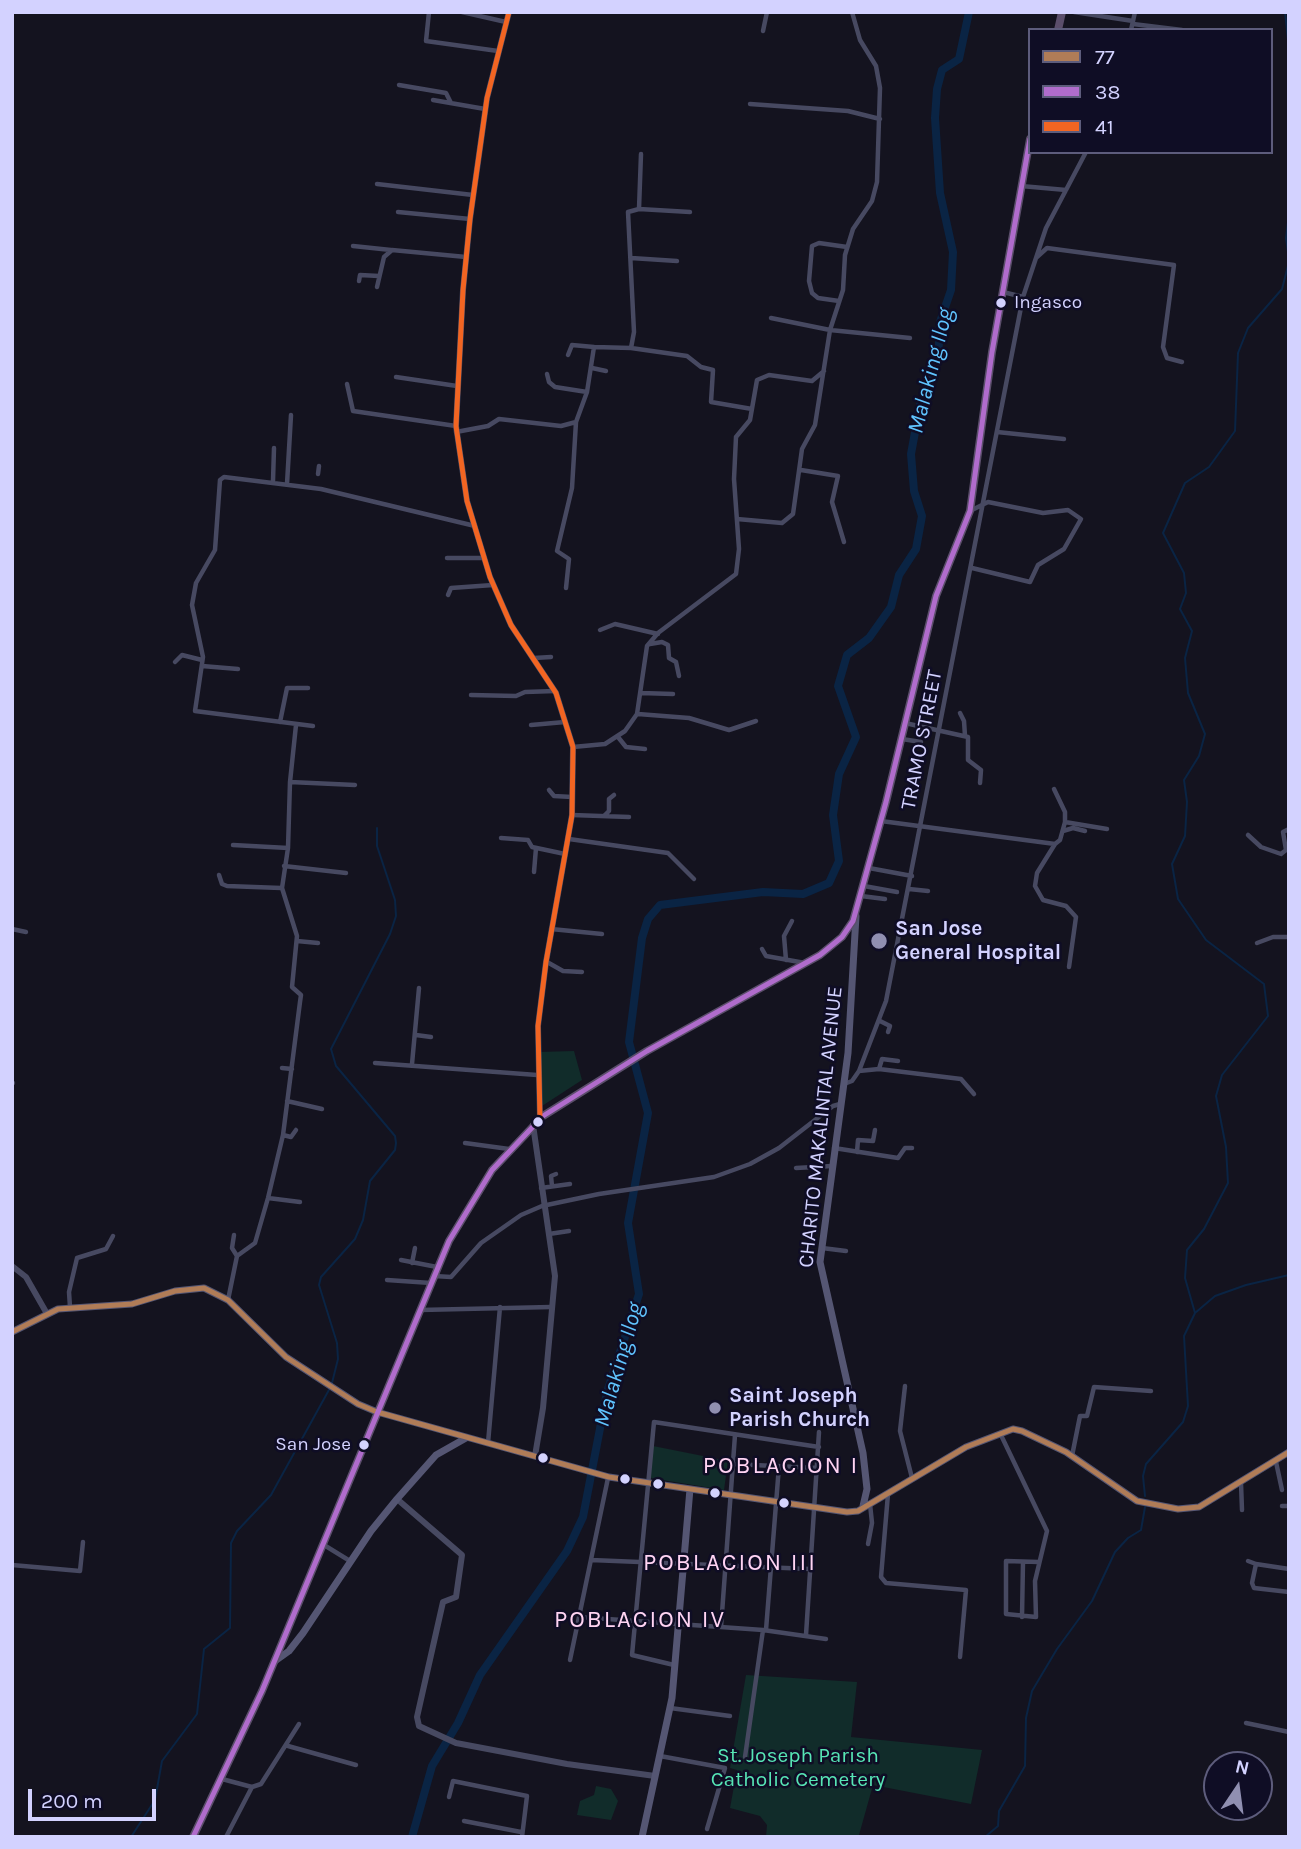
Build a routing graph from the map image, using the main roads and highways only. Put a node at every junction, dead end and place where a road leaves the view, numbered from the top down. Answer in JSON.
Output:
{"nodes":[{"id":1,"x":1028,"y":149,"type":"edge"},
{"id":2,"x":856,"y":914,"type":"junction"},
{"id":3,"x":12,"y":1332,"type":"edge"},
{"id":4,"x":377,"y":1412,"type":"junction"},
{"id":5,"x":466,"y":1438,"type":"junction"},
{"id":6,"x":1289,"y":1452,"type":"edge"},
{"id":7,"x":690,"y":1489,"type":"junction"},
{"id":8,"x":867,"y":1504,"type":"junction"},
{"id":9,"x":275,"y":1661,"type":"junction"},
{"id":10,"x":194,"y":1837,"type":"edge"},
{"id":11,"x":642,"y":1837,"type":"edge"}],
"edges":[{"from":1,"to":2,"type":"highway"},
{"from":2,"to":4,"type":"highway"},
{"from":2,"to":8,"type":"main road","name":"CHARITO MAKALINTAL AVENUE"},
{"from":3,"to":4,"type":"main road"},
{"from":4,"to":5,"type":"main road"},
{"from":4,"to":9,"type":"highway"},
{"from":5,"to":7,"type":"main road"},
{"from":5,"to":9,"type":"main road"},
{"from":6,"to":8,"type":"main road"},
{"from":7,"to":8,"type":"main road"},
{"from":7,"to":11,"type":"main road"},
{"from":9,"to":10,"type":"highway"}]}
